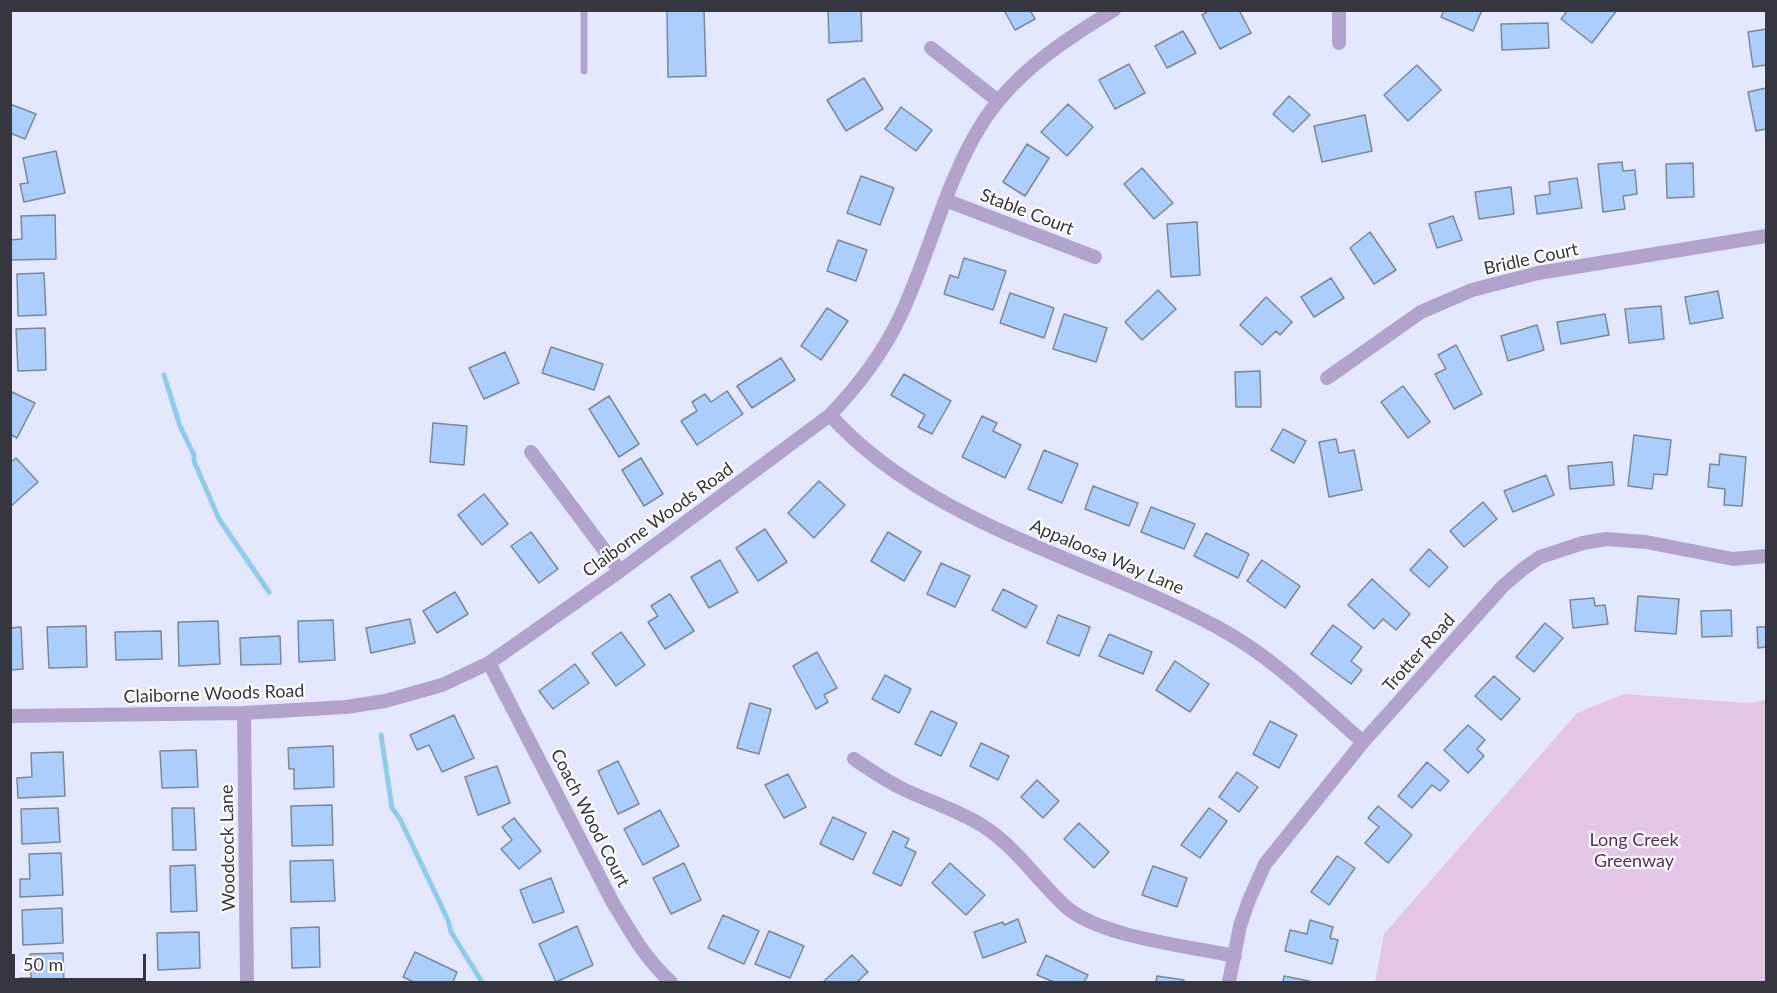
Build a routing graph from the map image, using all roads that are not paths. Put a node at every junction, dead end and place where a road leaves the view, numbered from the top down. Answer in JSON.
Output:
{"nodes":[{"id":1,"x":585,"y":10,"type":"edge"},
{"id":2,"x":1114,"y":10,"type":"edge"},
{"id":3,"x":1339,"y":10,"type":"edge"},
{"id":4,"x":1339,"y":43,"type":"dead end"},
{"id":5,"x":931,"y":48,"type":"dead end"},
{"id":6,"x":584,"y":71,"type":"dead end"},
{"id":7,"x":998,"y":101,"type":"junction"},
{"id":8,"x":945,"y":200,"type":"junction"},
{"id":9,"x":1767,"y":236,"type":"edge"},
{"id":10,"x":1095,"y":257,"type":"dead end"},
{"id":11,"x":1327,"y":378,"type":"dead end"},
{"id":12,"x":830,"y":415,"type":"junction"},
{"id":13,"x":531,"y":452,"type":"dead end"},
{"id":14,"x":1767,"y":556,"type":"edge"},
{"id":15,"x":620,"y":571,"type":"junction"},
{"id":16,"x":489,"y":663,"type":"junction"},
{"id":17,"x":244,"y":713,"type":"junction"},
{"id":18,"x":10,"y":716,"type":"edge"},
{"id":19,"x":1363,"y":742,"type":"junction"},
{"id":20,"x":854,"y":759,"type":"dead end"},
{"id":21,"x":1234,"y":956,"type":"junction"},
{"id":22,"x":247,"y":982,"type":"edge"},
{"id":23,"x":671,"y":982,"type":"edge"},
{"id":24,"x":1229,"y":982,"type":"edge"}],
"edges":[{"from":1,"to":6,"type":"lane"},
{"from":2,"to":7,"type":"street","name":"Claiborne Woods Road"},
{"from":3,"to":4,"type":"street"},
{"from":5,"to":7,"type":"street"},
{"from":7,"to":8,"type":"street","name":"Claiborne Woods Road"},
{"from":8,"to":10,"type":"street","name":"Stable Court"},
{"from":8,"to":12,"type":"street","name":"Claiborne Woods Road"},
{"from":9,"to":11,"type":"street","name":"Bridle Court"},
{"from":12,"to":15,"type":"street","name":"Claiborne Woods Road"},
{"from":12,"to":19,"type":"street","name":"Appaloosa Way Lane"},
{"from":13,"to":15,"type":"street"},
{"from":14,"to":19,"type":"street","name":"Trotter Road"},
{"from":15,"to":16,"type":"street","name":"Claiborne Woods Road"},
{"from":16,"to":17,"type":"street","name":"Claiborne Woods Road"},
{"from":16,"to":23,"type":"street","name":"Coach Wood Court"},
{"from":17,"to":18,"type":"street","name":"Claiborne Woods Road"},
{"from":17,"to":22,"type":"street","name":"Woodcock Lane"},
{"from":19,"to":21,"type":"street","name":"Trotter Road"},
{"from":20,"to":21,"type":"street"},
{"from":21,"to":24,"type":"street","name":"Trotter Road"}]}
